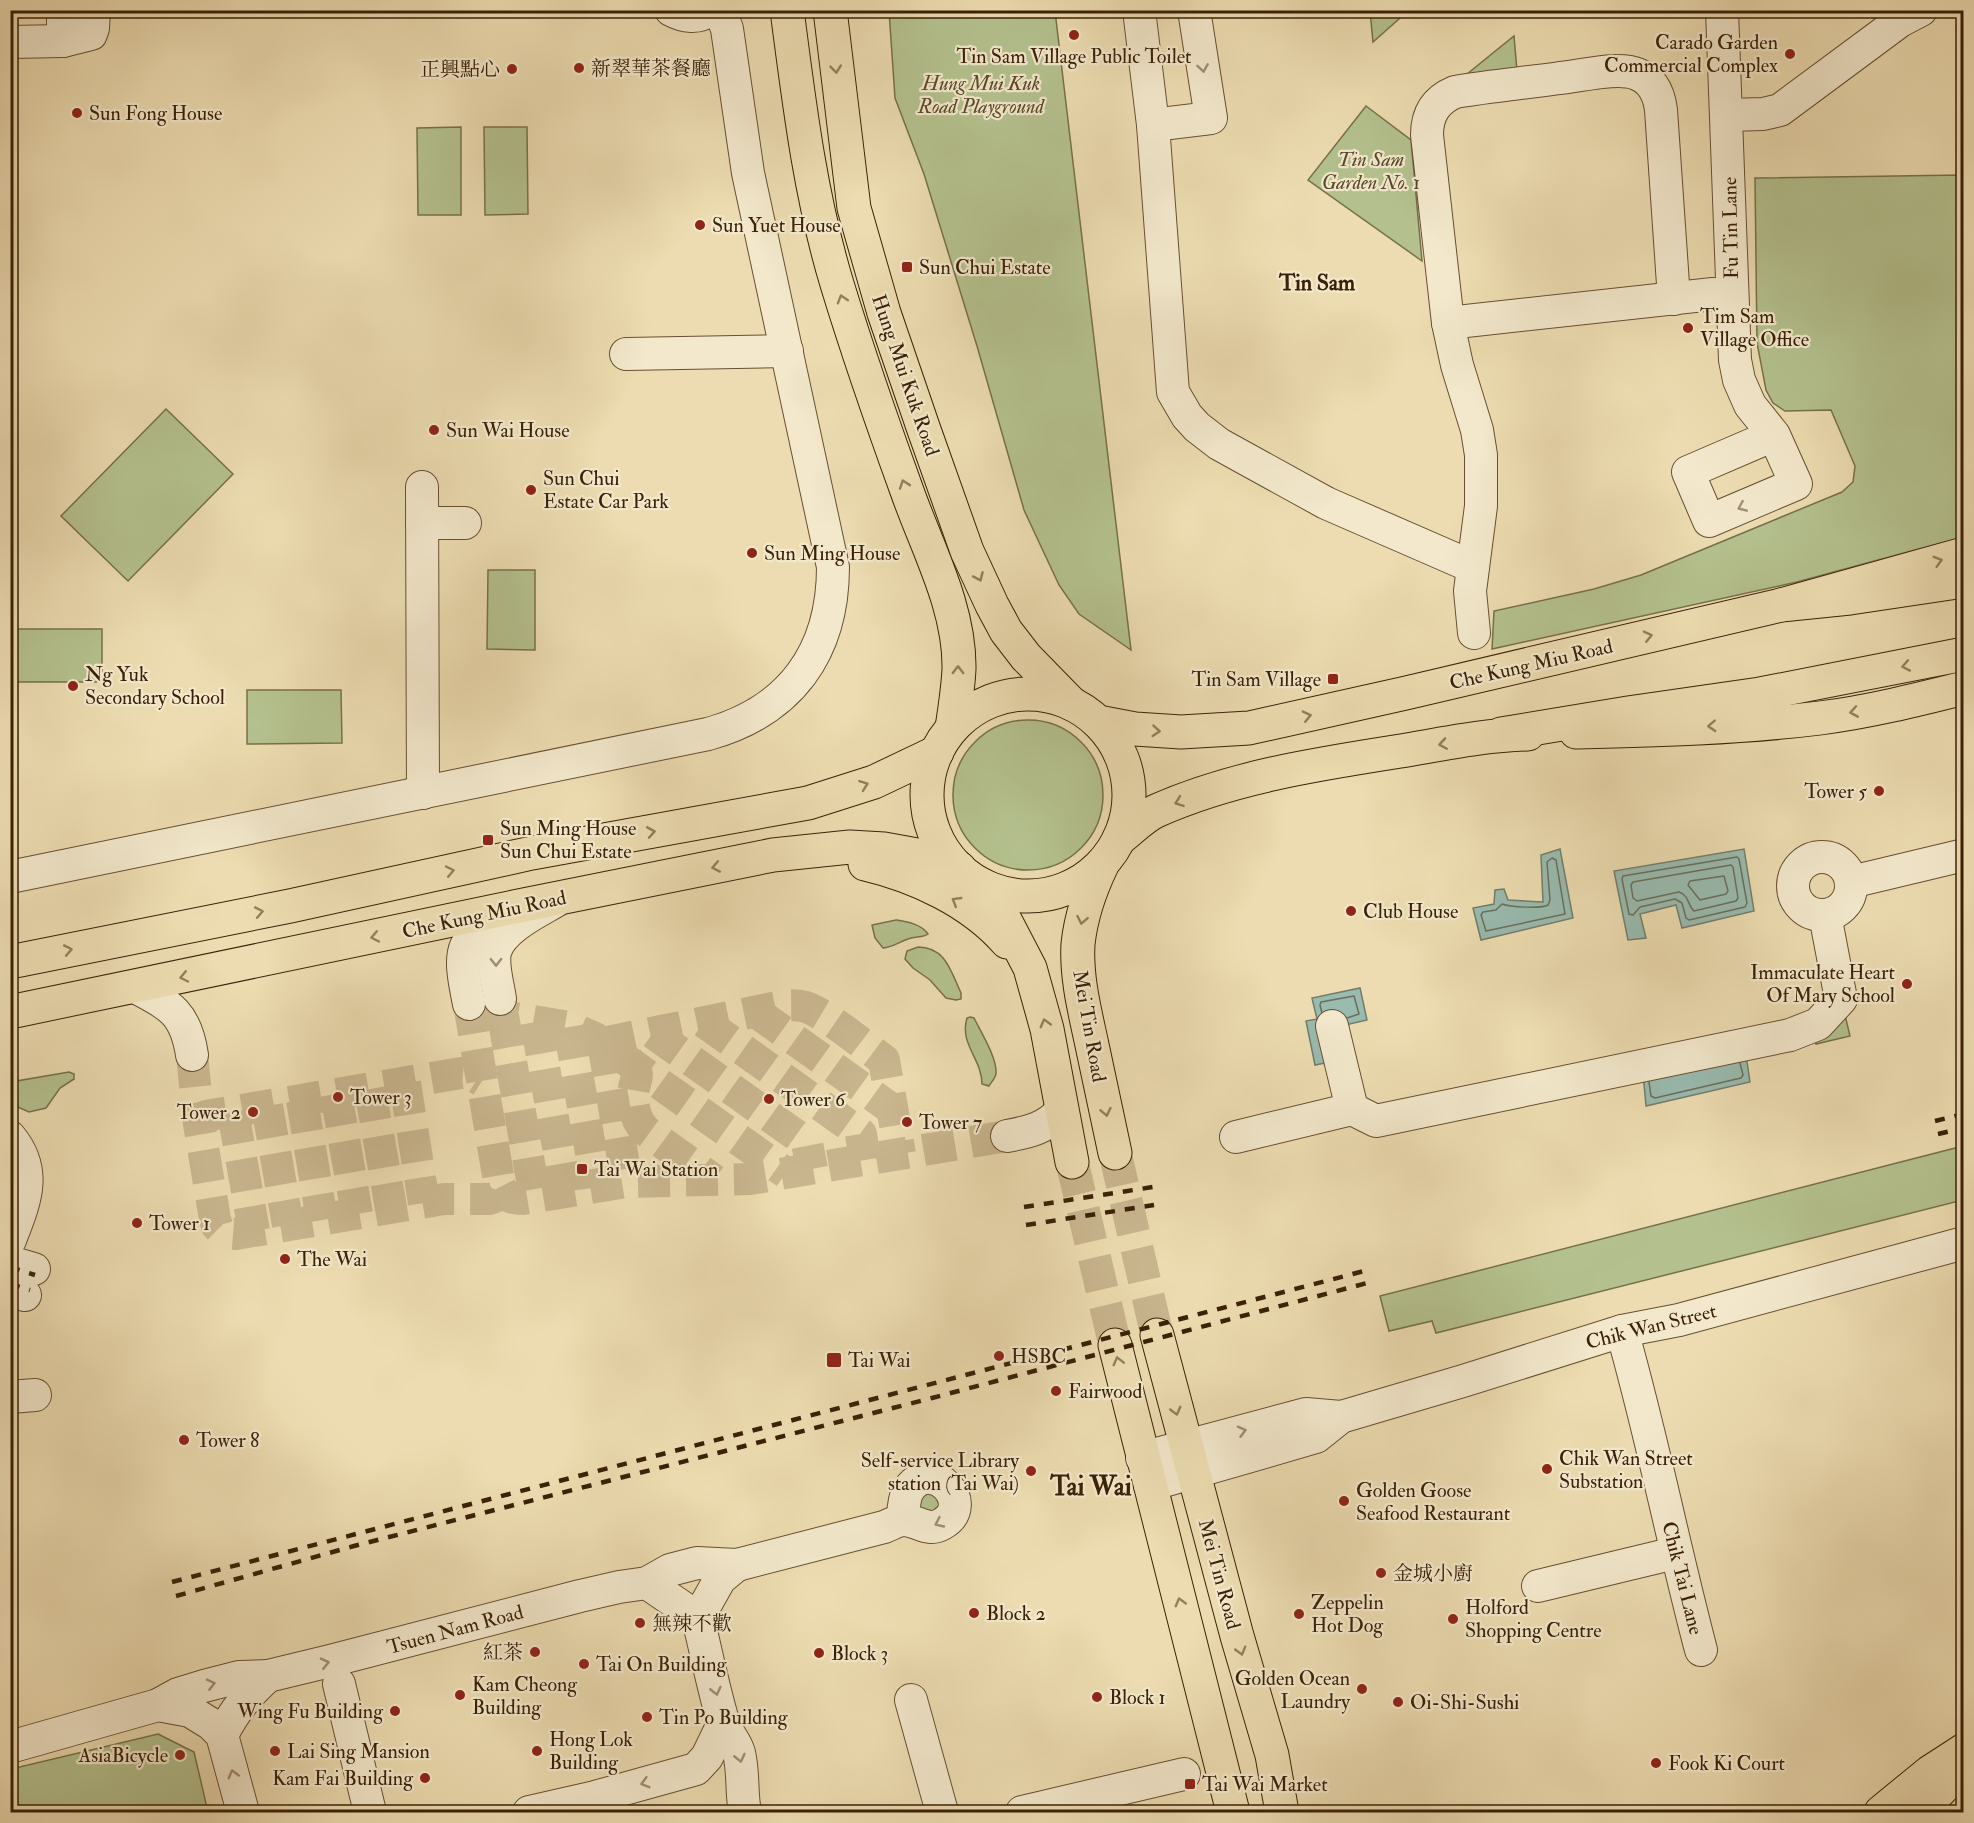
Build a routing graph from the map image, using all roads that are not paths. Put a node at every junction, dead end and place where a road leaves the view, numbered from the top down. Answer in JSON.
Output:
{"nodes":[{"id":1,"x":94,"y":10,"type":"edge"},
{"id":2,"x":671,"y":10,"type":"edge"},
{"id":3,"x":710,"y":10,"type":"edge"},
{"id":4,"x":718,"y":10,"type":"edge"},
{"id":5,"x":787,"y":10,"type":"edge"},
{"id":6,"x":830,"y":10,"type":"edge"},
{"id":7,"x":1140,"y":10,"type":"edge"},
{"id":8,"x":1194,"y":10,"type":"edge"},
{"id":9,"x":1722,"y":10,"type":"edge"},
{"id":10,"x":1921,"y":10,"type":"edge"},
{"id":11,"x":63,"y":26,"type":"edge"},
{"id":12,"x":10,"y":42,"type":"edge"},
{"id":13,"x":1727,"y":115,"type":"junction"},
{"id":14,"x":1153,"y":125,"type":"junction"},
{"id":15,"x":1731,"y":295,"type":"junction"},
{"id":16,"x":1674,"y":299,"type":"junction"},
{"id":17,"x":1448,"y":323,"type":"junction"},
{"id":18,"x":787,"y":351,"type":"junction"},
{"id":19,"x":626,"y":354,"type":"dead end"},
{"id":20,"x":1774,"y":435,"type":"junction"},
{"id":21,"x":422,"y":487,"type":"dead end"},
{"id":22,"x":422,"y":523,"type":"junction"},
{"id":23,"x":465,"y":523,"type":"dead end"},
{"id":24,"x":1964,"y":554,"type":"edge"},
{"id":25,"x":1473,"y":567,"type":"junction"},
{"id":26,"x":1964,"y":580,"type":"edge"},
{"id":27,"x":1781,"y":605,"type":"junction"},
{"id":28,"x":1474,"y":633,"type":"dead end"},
{"id":29,"x":1964,"y":654,"type":"edge"},
{"id":30,"x":1964,"y":688,"type":"edge"},
{"id":31,"x":1085,"y":713,"type":"junction"},
{"id":32,"x":1501,"y":734,"type":"junction"},
{"id":33,"x":945,"y":740,"type":"junction"},
{"id":34,"x":423,"y":793,"type":"junction"},
{"id":35,"x":1111,"y":852,"type":"junction"},
{"id":36,"x":773,"y":855,"type":"junction"},
{"id":37,"x":1964,"y":855,"type":"edge"},
{"id":38,"x":10,"y":877,"type":"edge"},
{"id":39,"x":970,"y":877,"type":"junction"},
{"id":40,"x":1851,"y":882,"type":"junction"},
{"id":41,"x":565,"y":897,"type":"junction"},
{"id":42,"x":514,"y":907,"type":"junction"},
{"id":43,"x":1825,"y":915,"type":"junction"},
{"id":44,"x":10,"y":962,"type":"edge"},
{"id":45,"x":1030,"y":968,"type":"junction"},
{"id":46,"x":135,"y":987,"type":"junction"},
{"id":47,"x":500,"y":999,"type":"tunnel mouth"},
{"id":48,"x":469,"y":1005,"type":"tunnel mouth"},
{"id":49,"x":10,"y":1012,"type":"edge"},
{"id":50,"x":1332,"y":1026,"type":"dead end"},
{"id":51,"x":192,"y":1055,"type":"tunnel mouth"},
{"id":52,"x":1352,"y":1109,"type":"junction"},
{"id":53,"x":1062,"y":1110,"type":"junction"},
{"id":54,"x":1007,"y":1136,"type":"tunnel mouth"},
{"id":55,"x":10,"y":1137,"type":"edge"},
{"id":56,"x":1236,"y":1137,"type":"dead end"},
{"id":57,"x":1115,"y":1153,"type":"tunnel mouth"},
{"id":58,"x":1072,"y":1162,"type":"tunnel mouth"},
{"id":59,"x":10,"y":1240,"type":"edge"},
{"id":60,"x":1964,"y":1243,"type":"edge"},
{"id":61,"x":1622,"y":1331,"type":"junction"},
{"id":62,"x":1157,"y":1335,"type":"tunnel mouth"},
{"id":63,"x":1115,"y":1346,"type":"tunnel mouth"},
{"id":64,"x":1189,"y":1459,"type":"junction"},
{"id":65,"x":1146,"y":1471,"type":"junction"},
{"id":66,"x":901,"y":1520,"type":"dead end"},
{"id":67,"x":1676,"y":1553,"type":"junction"},
{"id":68,"x":737,"y":1565,"type":"junction"},
{"id":69,"x":647,"y":1583,"type":"junction"},
{"id":70,"x":1538,"y":1586,"type":"dead end"},
{"id":71,"x":698,"y":1618,"type":"junction"},
{"id":72,"x":1701,"y":1650,"type":"dead end"},
{"id":73,"x":268,"y":1676,"type":"junction"},
{"id":74,"x":339,"y":1684,"type":"dead end"},
{"id":75,"x":911,"y":1700,"type":"dead end"},
{"id":76,"x":158,"y":1706,"type":"junction"},
{"id":77,"x":723,"y":1724,"type":"junction"},
{"id":78,"x":222,"y":1735,"type":"junction"},
{"id":79,"x":10,"y":1747,"type":"edge"},
{"id":80,"x":1964,"y":1750,"type":"edge"},
{"id":81,"x":1964,"y":1767,"type":"edge"},
{"id":82,"x":696,"y":1769,"type":"junction"},
{"id":83,"x":1185,"y":1774,"type":"dead end"},
{"id":84,"x":743,"y":1804,"type":"edge"},
{"id":85,"x":597,"y":1805,"type":"edge"},
{"id":86,"x":243,"y":1812,"type":"edge"},
{"id":87,"x":370,"y":1812,"type":"edge"},
{"id":88,"x":529,"y":1812,"type":"edge"},
{"id":89,"x":942,"y":1812,"type":"edge"},
{"id":90,"x":1022,"y":1812,"type":"edge"},
{"id":91,"x":1233,"y":1812,"type":"edge"},
{"id":92,"x":1282,"y":1812,"type":"edge"},
{"id":93,"x":1881,"y":1812,"type":"edge"},
{"id":94,"x":1892,"y":1812,"type":"edge"},
{"id":95,"x":1918,"y":1812,"type":"edge"}],
"edges":[{"from":1,"to":11,"type":"street"},
{"from":2,"to":3,"type":"street"},
{"from":4,"to":18,"type":"street"},
{"from":33,"to":5,"type":"main road","name":"Hung Mui Kuk Road","one_way":true},
{"from":6,"to":31,"type":"main road","name":"Hung Mui Kuk Road","one_way":true},
{"from":7,"to":14,"type":"street"},
{"from":8,"to":14,"type":"street","one_way":true},
{"from":9,"to":13,"type":"street","name":"Fu Tin Lane"},
{"from":10,"to":13,"type":"street"},
{"from":11,"to":12,"type":"street"},
{"from":13,"to":15,"type":"street","name":"Fu Tin Lane"},
{"from":14,"to":25,"type":"street"},
{"from":15,"to":16,"type":"street"},
{"from":15,"to":20,"type":"street","name":"Fu Tin Lane"},
{"from":16,"to":17,"type":"street"},
{"from":16,"to":17,"type":"street"},
{"from":17,"to":25,"type":"street"},
{"from":18,"to":19,"type":"street"},
{"from":18,"to":34,"type":"street"},
{"from":20,"to":20,"type":"street","name":"Fu Tin Lane","one_way":true},
{"from":21,"to":22,"type":"street"},
{"from":22,"to":23,"type":"street"},
{"from":22,"to":34,"type":"street"},
{"from":27,"to":24,"type":"main road","one_way":true},
{"from":25,"to":28,"type":"street"},
{"from":26,"to":27,"type":"main road","name":"Che Kung Miu Road"},
{"from":31,"to":27,"type":"main road","name":"Che Kung Miu Road","one_way":true},
{"from":29,"to":32,"type":"main road","one_way":true},
{"from":30,"to":32,"type":"main road","name":"Che Kung Miu Road","one_way":true},
{"from":31,"to":33,"type":"main road","name":"Che Kung Miu Road"},
{"from":31,"to":35,"type":"main road"},
{"from":32,"to":35,"type":"main road","name":"Che Kung Miu Road","one_way":true},
{"from":33,"to":39,"type":"main road"},
{"from":44,"to":33,"type":"main road","name":"Che Kung Miu Road","one_way":true},
{"from":34,"to":38,"type":"street"},
{"from":35,"to":39,"type":"main road","name":"Che Kung Miu Road"},
{"from":35,"to":57,"type":"main road","name":"Mei Tin Road","one_way":true},
{"from":36,"to":39,"type":"main road","name":"Che Kung Miu Road"},
{"from":36,"to":41,"type":"main road","name":"Che Kung Miu Road","one_way":true},
{"from":45,"to":36,"type":"main road","one_way":true},
{"from":37,"to":40,"type":"street"},
{"from":39,"to":45,"type":"main road"},
{"from":40,"to":43,"type":"street"},
{"from":40,"to":43,"type":"street"},
{"from":41,"to":42,"type":"main road","name":"Che Kung Miu Road"},
{"from":41,"to":47,"type":"street","one_way":true},
{"from":42,"to":46,"type":"main road","name":"Che Kung Miu Road","one_way":true},
{"from":42,"to":48,"type":"street"},
{"from":43,"to":52,"type":"street"},
{"from":53,"to":45,"type":"main road","one_way":true},
{"from":46,"to":49,"type":"main road","name":"Che Kung Miu Road"},
{"from":46,"to":51,"type":"street"},
{"from":50,"to":52,"type":"street"},
{"from":52,"to":56,"type":"street"},
{"from":53,"to":54,"type":"street"},
{"from":53,"to":58,"type":"main road"},
{"from":55,"to":59,"type":"street"},
{"from":60,"to":61,"type":"street","name":"Chik Wan Street"},
{"from":61,"to":64,"type":"street","name":"Chik Wan Street"},
{"from":61,"to":67,"type":"street","name":"Chik Tai Lane"},
{"from":62,"to":64,"type":"main road","name":"Mei Tin Road","one_way":true},
{"from":65,"to":63,"type":"main road","one_way":true},
{"from":64,"to":65,"type":"street","name":"Chik Wan Street"},
{"from":64,"to":92,"type":"main road","name":"Mei Tin Road","one_way":true},
{"from":91,"to":65,"type":"main road","one_way":true},
{"from":66,"to":68,"type":"street","name":"Tsuen Nam Road"},
{"from":67,"to":70,"type":"street"},
{"from":67,"to":72,"type":"street","name":"Chik Tai Lane"},
{"from":68,"to":69,"type":"street","name":"Tsuen Nam Road"},
{"from":68,"to":71,"type":"street"},
{"from":69,"to":71,"type":"street"},
{"from":73,"to":69,"type":"street","name":"Tsuen Nam Road","one_way":true},
{"from":71,"to":77,"type":"street","one_way":true},
{"from":76,"to":73,"type":"street","name":"Tsuen Nam Road","one_way":true},
{"from":73,"to":78,"type":"street"},
{"from":74,"to":87,"type":"street"},
{"from":75,"to":89,"type":"street"},
{"from":76,"to":78,"type":"street"},
{"from":76,"to":79,"type":"street","name":"Tsuen Nam Road"},
{"from":77,"to":82,"type":"street"},
{"from":77,"to":84,"type":"street","one_way":true},
{"from":86,"to":78,"type":"street","one_way":true},
{"from":80,"to":93,"type":"main road"},
{"from":80,"to":94,"type":"main road"},
{"from":81,"to":95,"type":"main road"},
{"from":82,"to":84,"type":"street"},
{"from":82,"to":85,"type":"street","one_way":true},
{"from":83,"to":90,"type":"street"},
{"from":85,"to":88,"type":"street"}]}
